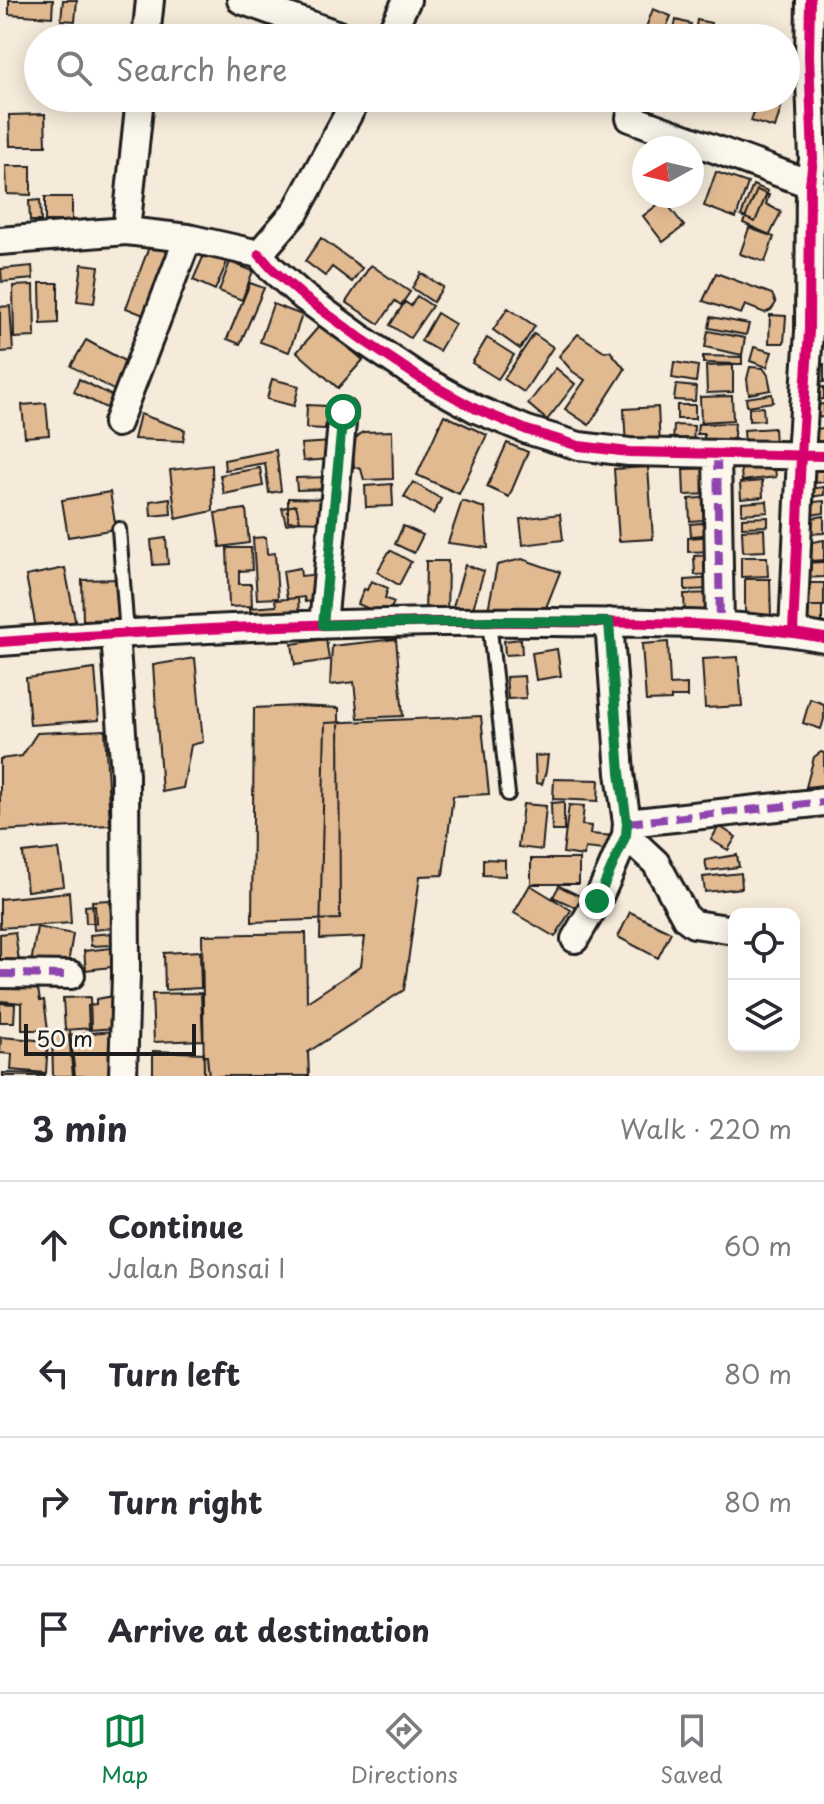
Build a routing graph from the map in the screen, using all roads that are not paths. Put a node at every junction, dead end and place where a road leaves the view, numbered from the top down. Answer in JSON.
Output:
{"nodes":[{"id":1,"x":150,"y":0,"type":"edge"},
{"id":2,"x":241,"y":0,"type":"edge"},
{"id":3,"x":407,"y":0,"type":"edge"},
{"id":4,"x":810,"y":0,"type":"edge"},
{"id":5,"x":147,"y":24,"type":"edge"},
{"id":6,"x":308,"y":24,"type":"edge"},
{"id":7,"x":395,"y":24,"type":"edge"},
{"id":8,"x":139,"y":112,"type":"edge"},
{"id":9,"x":349,"y":112,"type":"edge"},
{"id":10,"x":630,"y":118,"type":"dead end"},
{"id":11,"x":816,"y":165,"type":"edge"},
{"id":12,"x":126,"y":231,"type":"junction"},
{"id":13,"x":188,"y":238,"type":"junction"},
{"id":14,"x":0,"y":241,"type":"edge"},
{"id":15,"x":259,"y":254,"type":"junction"},
{"id":16,"x":343,"y":412,"type":"dead end"},
{"id":17,"x":117,"y":423,"type":"dead end"},
{"id":18,"x":717,"y":454,"type":"junction"},
{"id":19,"x":812,"y":456,"type":"edge"},
{"id":20,"x":119,"y":529,"type":"dead end"},
{"id":21,"x":489,"y":621,"type":"junction"},
{"id":22,"x":609,"y":622,"type":"junction"},
{"id":23,"x":323,"y":625,"type":"junction"},
{"id":24,"x":720,"y":625,"type":"junction"},
{"id":25,"x":793,"y":632,"type":"junction"},
{"id":26,"x":121,"y":634,"type":"junction"},
{"id":27,"x":824,"y":638,"type":"edge"},
{"id":28,"x":0,"y":642,"type":"edge"},
{"id":29,"x":508,"y":794,"type":"dead end"},
{"id":30,"x":824,"y":802,"type":"edge"},
{"id":31,"x":626,"y":829,"type":"junction"},
{"id":32,"x":728,"y":929,"type":"edge"},
{"id":33,"x":575,"y":939,"type":"dead end"},
{"id":34,"x":0,"y":974,"type":"edge"},
{"id":35,"x":71,"y":975,"type":"dead end"},
{"id":36,"x":123,"y":1076,"type":"edge"}],
"edges":[{"from":1,"to":5,"type":"street"},
{"from":2,"to":6,"type":"street"},
{"from":3,"to":7,"type":"street"},
{"from":4,"to":11,"type":"street"},
{"from":8,"to":12,"type":"street"},
{"from":9,"to":15,"type":"street"},
{"from":10,"to":11,"type":"street"},
{"from":11,"to":19,"type":"street"},
{"from":12,"to":13,"type":"street"},
{"from":12,"to":14,"type":"street"},
{"from":13,"to":15,"type":"street"},
{"from":13,"to":17,"type":"street"},
{"from":15,"to":18,"type":"street"},
{"from":16,"to":23,"type":"street"},
{"from":18,"to":19,"type":"street"},
{"from":18,"to":24,"type":"street"},
{"from":19,"to":25,"type":"street"},
{"from":20,"to":26,"type":"lane"},
{"from":21,"to":22,"type":"street"},
{"from":21,"to":23,"type":"street"},
{"from":21,"to":29,"type":"lane"},
{"from":22,"to":24,"type":"street"},
{"from":22,"to":31,"type":"street"},
{"from":23,"to":26,"type":"street"},
{"from":24,"to":25,"type":"street"},
{"from":25,"to":27,"type":"street"},
{"from":26,"to":28,"type":"street"},
{"from":26,"to":36,"type":"street"},
{"from":30,"to":31,"type":"street"},
{"from":31,"to":32,"type":"street"},
{"from":31,"to":33,"type":"street"},
{"from":34,"to":35,"type":"street"}]}
